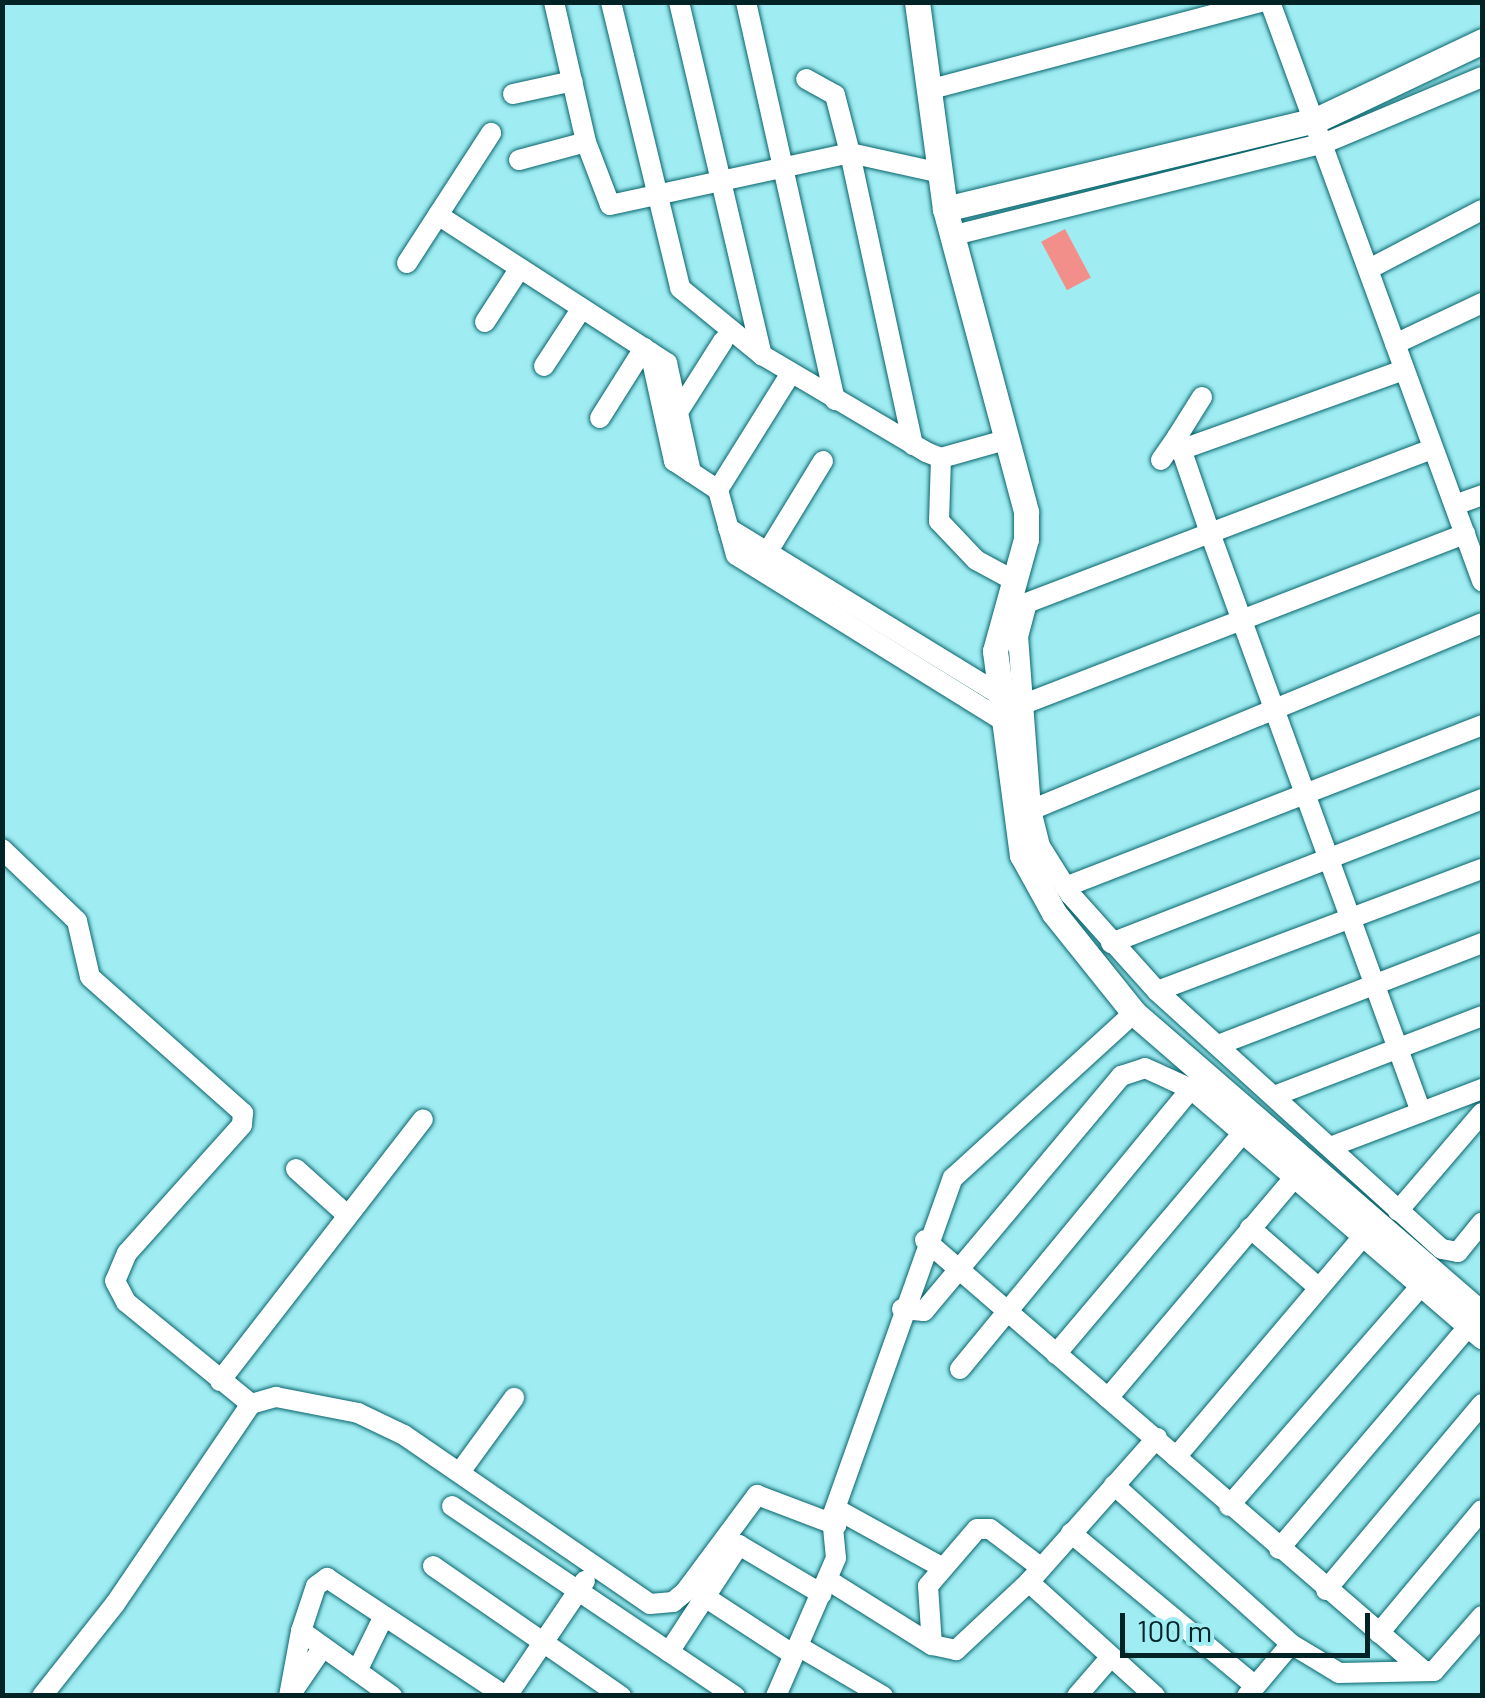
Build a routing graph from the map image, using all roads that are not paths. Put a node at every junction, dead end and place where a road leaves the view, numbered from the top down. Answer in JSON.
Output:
{"nodes":[{"id":1,"x":554,"y":2,"type":"edge"},
{"id":2,"x":611,"y":2,"type":"edge"},
{"id":3,"x":679,"y":2,"type":"edge"},
{"id":4,"x":746,"y":2,"type":"edge"},
{"id":5,"x":917,"y":2,"type":"edge"},
{"id":6,"x":1262,"y":2,"type":"edge"},
{"id":7,"x":1270,"y":2,"type":"edge"},
{"id":8,"x":1482,"y":42,"type":"edge"},
{"id":9,"x":1482,"y":77,"type":"edge"},
{"id":10,"x":806,"y":78,"type":"dead end"},
{"id":11,"x":574,"y":80,"type":"junction"},
{"id":12,"x":939,"y":87,"type":"dead end"},
{"id":13,"x":512,"y":94,"type":"dead end"},
{"id":14,"x":1320,"y":131,"type":"junction"},
{"id":15,"x":491,"y":133,"type":"dead end"},
{"id":16,"x":586,"y":142,"type":"junction"},
{"id":17,"x":850,"y":153,"type":"junction"},
{"id":18,"x":519,"y":160,"type":"dead end"},
{"id":19,"x":785,"y":165,"type":"junction"},
{"id":20,"x":941,"y":173,"type":"junction"},
{"id":21,"x":723,"y":182,"type":"junction"},
{"id":22,"x":656,"y":194,"type":"junction"},
{"id":23,"x":945,"y":210,"type":"junction"},
{"id":24,"x":1482,"y":210,"type":"edge"},
{"id":25,"x":438,"y":215,"type":"junction"},
{"id":26,"x":951,"y":236,"type":"junction"},
{"id":27,"x":408,"y":263,"type":"dead end"},
{"id":28,"x":520,"y":268,"type":"junction"},
{"id":29,"x":1369,"y":269,"type":"junction"},
{"id":30,"x":1482,"y":302,"type":"edge"},
{"id":31,"x":582,"y":308,"type":"junction"},
{"id":32,"x":485,"y":322,"type":"dead end"},
{"id":33,"x":722,"y":341,"type":"dead end"},
{"id":34,"x":1396,"y":344,"type":"junction"},
{"id":35,"x":647,"y":350,"type":"junction"},
{"id":36,"x":762,"y":355,"type":"junction"},
{"id":37,"x":544,"y":366,"type":"dead end"},
{"id":38,"x":1404,"y":370,"type":"junction"},
{"id":39,"x":786,"y":381,"type":"dead end"},
{"id":40,"x":1202,"y":396,"type":"dead end"},
{"id":41,"x":835,"y":400,"type":"junction"},
{"id":42,"x":678,"y":412,"type":"junction"},
{"id":43,"x":600,"y":418,"type":"dead end"},
{"id":44,"x":1009,"y":440,"type":"junction"},
{"id":45,"x":1180,"y":443,"type":"junction"},
{"id":46,"x":914,"y":445,"type":"junction"},
{"id":47,"x":1432,"y":449,"type":"junction"},
{"id":48,"x":941,"y":458,"type":"junction"},
{"id":49,"x":1160,"y":460,"type":"dead end"},
{"id":50,"x":824,"y":461,"type":"dead end"},
{"id":51,"x":691,"y":472,"type":"junction"},
{"id":52,"x":718,"y":490,"type":"junction"},
{"id":53,"x":1482,"y":495,"type":"edge"},
{"id":54,"x":1455,"y":505,"type":"junction"},
{"id":55,"x":1210,"y":532,"type":"junction"},
{"id":56,"x":1464,"y":534,"type":"junction"},
{"id":57,"x":762,"y":560,"type":"junction"},
{"id":58,"x":1013,"y":580,"type":"junction"},
{"id":59,"x":1482,"y":580,"type":"edge"},
{"id":60,"x":1241,"y":618,"type":"junction"},
{"id":61,"x":1482,"y":623,"type":"edge"},
{"id":62,"x":1024,"y":704,"type":"junction"},
{"id":63,"x":999,"y":706,"type":"junction"},
{"id":64,"x":1272,"y":707,"type":"junction"},
{"id":65,"x":1482,"y":725,"type":"edge"},
{"id":66,"x":1304,"y":795,"type":"junction"},
{"id":67,"x":1482,"y":799,"type":"edge"},
{"id":68,"x":1031,"y":810,"type":"junction"},
{"id":69,"x":2,"y":849,"type":"edge"},
{"id":70,"x":1326,"y":858,"type":"junction"},
{"id":71,"x":1482,"y":869,"type":"edge"},
{"id":72,"x":1065,"y":887,"type":"junction"},
{"id":73,"x":1348,"y":919,"type":"junction"},
{"id":74,"x":1111,"y":943,"type":"junction"},
{"id":75,"x":1482,"y":943,"type":"edge"},
{"id":76,"x":1373,"y":984,"type":"junction"},
{"id":77,"x":1157,"y":991,"type":"junction"},
{"id":78,"x":1134,"y":1013,"type":"junction"},
{"id":79,"x":1482,"y":1016,"type":"edge"},
{"id":80,"x":1218,"y":1045,"type":"junction"},
{"id":81,"x":1398,"y":1049,"type":"junction"},
{"id":82,"x":1190,"y":1089,"type":"junction"},
{"id":83,"x":1482,"y":1090,"type":"edge"},
{"id":84,"x":1274,"y":1096,"type":"junction"},
{"id":85,"x":1421,"y":1112,"type":"junction"},
{"id":86,"x":1482,"y":1113,"type":"edge"},
{"id":87,"x":423,"y":1119,"type":"dead end"},
{"id":88,"x":1243,"y":1133,"type":"junction"},
{"id":89,"x":1330,"y":1147,"type":"junction"},
{"id":90,"x":296,"y":1169,"type":"dead end"},
{"id":91,"x":1294,"y":1178,"type":"junction"},
{"id":92,"x":1334,"y":1202,"type":"junction"},
{"id":93,"x":1398,"y":1210,"type":"junction"},
{"id":94,"x":346,"y":1214,"type":"junction"},
{"id":95,"x":1482,"y":1222,"type":"edge"},
{"id":96,"x":1250,"y":1228,"type":"junction"},
{"id":97,"x":1361,"y":1239,"type":"junction"},
{"id":98,"x":926,"y":1240,"type":"junction"},
{"id":99,"x":958,"y":1268,"type":"junction"},
{"id":100,"x":1420,"y":1287,"type":"junction"},
{"id":101,"x":1319,"y":1288,"type":"junction"},
{"id":102,"x":902,"y":1309,"type":"junction"},
{"id":103,"x":1008,"y":1309,"type":"junction"},
{"id":104,"x":1478,"y":1327,"type":"edge"},
{"id":105,"x":1056,"y":1354,"type":"junction"},
{"id":106,"x":960,"y":1369,"type":"dead end"},
{"id":107,"x":220,"y":1381,"type":"junction"},
{"id":108,"x":514,"y":1398,"type":"dead end"},
{"id":109,"x":1108,"y":1398,"type":"junction"},
{"id":110,"x":251,"y":1404,"type":"junction"},
{"id":111,"x":1482,"y":1404,"type":"edge"},
{"id":112,"x":1157,"y":1438,"type":"junction"},
{"id":113,"x":1176,"y":1457,"type":"junction"},
{"id":114,"x":460,"y":1472,"type":"junction"},
{"id":115,"x":1114,"y":1485,"type":"junction"},
{"id":116,"x":452,"y":1506,"type":"dead end"},
{"id":117,"x":1228,"y":1506,"type":"junction"},
{"id":118,"x":1482,"y":1510,"type":"edge"},
{"id":119,"x":837,"y":1517,"type":"junction"},
{"id":120,"x":1071,"y":1533,"type":"junction"},
{"id":121,"x":739,"y":1545,"type":"junction"},
{"id":122,"x":717,"y":1547,"type":"junction"},
{"id":123,"x":1279,"y":1550,"type":"junction"},
{"id":124,"x":433,"y":1566,"type":"dead end"},
{"id":125,"x":595,"y":1568,"type":"junction"},
{"id":126,"x":943,"y":1568,"type":"junction"},
{"id":127,"x":1035,"y":1575,"type":"junction"},
{"id":128,"x":825,"y":1587,"type":"junction"},
{"id":129,"x":578,"y":1590,"type":"junction"},
{"id":130,"x":1326,"y":1590,"type":"junction"},
{"id":131,"x":706,"y":1596,"type":"junction"},
{"id":132,"x":384,"y":1616,"type":"junction"},
{"id":133,"x":1482,"y":1616,"type":"edge"},
{"id":134,"x":301,"y":1631,"type":"junction"},
{"id":135,"x":1379,"y":1633,"type":"junction"},
{"id":136,"x":544,"y":1640,"type":"junction"},
{"id":137,"x":1474,"y":1643,"type":"edge"},
{"id":138,"x":1291,"y":1644,"type":"junction"},
{"id":139,"x":932,"y":1645,"type":"junction"},
{"id":140,"x":323,"y":1647,"type":"junction"},
{"id":141,"x":796,"y":1650,"type":"junction"},
{"id":142,"x":669,"y":1652,"type":"junction"},
{"id":143,"x":1109,"y":1659,"type":"junction"},
{"id":144,"x":357,"y":1671,"type":"junction"},
{"id":145,"x":1424,"y":1671,"type":"junction"},
{"id":146,"x":1251,"y":1691,"type":"edge"},
{"id":147,"x":42,"y":1696,"type":"edge"},
{"id":148,"x":290,"y":1696,"type":"edge"},
{"id":149,"x":392,"y":1696,"type":"edge"},
{"id":150,"x":506,"y":1696,"type":"edge"},
{"id":151,"x":620,"y":1696,"type":"edge"},
{"id":152,"x":735,"y":1696,"type":"edge"},
{"id":153,"x":776,"y":1696,"type":"edge"},
{"id":154,"x":884,"y":1696,"type":"edge"},
{"id":155,"x":1077,"y":1696,"type":"edge"},
{"id":156,"x":1155,"y":1696,"type":"edge"}],
"edges":[{"from":1,"to":11,"type":"street"},
{"from":2,"to":22,"type":"street"},
{"from":3,"to":21,"type":"street"},
{"from":4,"to":19,"type":"street"},
{"from":5,"to":20,"type":"street"},
{"from":6,"to":12,"type":"street"},
{"from":7,"to":14,"type":"street"},
{"from":8,"to":14,"type":"street"},
{"from":9,"to":14,"type":"street"},
{"from":10,"to":17,"type":"street"},
{"from":11,"to":13,"type":"street"},
{"from":11,"to":16,"type":"street"},
{"from":14,"to":23,"type":"street"},
{"from":14,"to":26,"type":"street"},
{"from":14,"to":29,"type":"street"},
{"from":15,"to":25,"type":"street"},
{"from":16,"to":18,"type":"street"},
{"from":16,"to":22,"type":"street"},
{"from":17,"to":19,"type":"street"},
{"from":17,"to":20,"type":"street"},
{"from":17,"to":46,"type":"street"},
{"from":19,"to":21,"type":"street"},
{"from":19,"to":41,"type":"street"},
{"from":20,"to":23,"type":"street"},
{"from":21,"to":22,"type":"street"},
{"from":21,"to":36,"type":"street"},
{"from":22,"to":36,"type":"street"},
{"from":23,"to":26,"type":"street"},
{"from":24,"to":29,"type":"street"},
{"from":25,"to":27,"type":"street"},
{"from":25,"to":28,"type":"street"},
{"from":26,"to":44,"type":"street"},
{"from":28,"to":31,"type":"street"},
{"from":28,"to":32,"type":"street"},
{"from":29,"to":34,"type":"street"},
{"from":30,"to":34,"type":"street"},
{"from":31,"to":35,"type":"street"},
{"from":31,"to":37,"type":"street"},
{"from":33,"to":42,"type":"street"},
{"from":34,"to":38,"type":"street"},
{"from":35,"to":42,"type":"street"},
{"from":35,"to":43,"type":"street"},
{"from":35,"to":51,"type":"street"},
{"from":36,"to":41,"type":"street"},
{"from":38,"to":45,"type":"street"},
{"from":38,"to":47,"type":"street"},
{"from":39,"to":52,"type":"street"},
{"from":40,"to":45,"type":"street"},
{"from":41,"to":46,"type":"street"},
{"from":42,"to":51,"type":"street"},
{"from":44,"to":48,"type":"street"},
{"from":44,"to":58,"type":"street"},
{"from":45,"to":49,"type":"street"},
{"from":45,"to":55,"type":"street"},
{"from":46,"to":48,"type":"street"},
{"from":47,"to":54,"type":"street"},
{"from":47,"to":55,"type":"street"},
{"from":48,"to":58,"type":"street"},
{"from":50,"to":57,"type":"street"},
{"from":51,"to":52,"type":"street"},
{"from":52,"to":57,"type":"street"},
{"from":53,"to":54,"type":"street"},
{"from":54,"to":56,"type":"street"},
{"from":55,"to":60,"type":"street"},
{"from":55,"to":62,"type":"street"},
{"from":56,"to":59,"type":"street"},
{"from":56,"to":60,"type":"street"},
{"from":57,"to":63,"type":"street"},
{"from":58,"to":63,"type":"street"},
{"from":60,"to":62,"type":"street"},
{"from":60,"to":64,"type":"street"},
{"from":61,"to":64,"type":"street"},
{"from":62,"to":68,"type":"street"},
{"from":63,"to":78,"type":"street"},
{"from":64,"to":66,"type":"street"},
{"from":64,"to":68,"type":"street"},
{"from":65,"to":66,"type":"street"},
{"from":66,"to":70,"type":"street"},
{"from":66,"to":72,"type":"street"},
{"from":67,"to":70,"type":"street"},
{"from":68,"to":72,"type":"street"},
{"from":69,"to":107,"type":"street"},
{"from":70,"to":73,"type":"street"},
{"from":70,"to":74,"type":"street"},
{"from":71,"to":73,"type":"street"},
{"from":72,"to":74,"type":"street"},
{"from":73,"to":76,"type":"street"},
{"from":73,"to":77,"type":"street"},
{"from":74,"to":77,"type":"street"},
{"from":75,"to":76,"type":"street"},
{"from":76,"to":80,"type":"street"},
{"from":76,"to":81,"type":"street"},
{"from":77,"to":80,"type":"street"},
{"from":78,"to":92,"type":"street"},
{"from":78,"to":98,"type":"street"},
{"from":79,"to":81,"type":"street"},
{"from":80,"to":84,"type":"street"},
{"from":81,"to":84,"type":"street"},
{"from":81,"to":85,"type":"street"},
{"from":82,"to":88,"type":"street"},
{"from":82,"to":99,"type":"street"},
{"from":82,"to":103,"type":"street"},
{"from":83,"to":85,"type":"street"},
{"from":84,"to":89,"type":"street"},
{"from":85,"to":89,"type":"street"},
{"from":86,"to":93,"type":"street"},
{"from":87,"to":94,"type":"street"},
{"from":88,"to":91,"type":"street"},
{"from":88,"to":105,"type":"street"},
{"from":89,"to":93,"type":"street"},
{"from":90,"to":94,"type":"street"},
{"from":91,"to":92,"type":"street"},
{"from":91,"to":96,"type":"street"},
{"from":92,"to":97,"type":"street"},
{"from":92,"to":104,"type":"street"},
{"from":93,"to":95,"type":"street"},
{"from":94,"to":107,"type":"street"},
{"from":96,"to":101,"type":"street"},
{"from":96,"to":109,"type":"street"},
{"from":97,"to":100,"type":"street"},
{"from":97,"to":101,"type":"street"},
{"from":98,"to":99,"type":"street"},
{"from":98,"to":102,"type":"street"},
{"from":99,"to":102,"type":"street"},
{"from":99,"to":103,"type":"street"},
{"from":100,"to":104,"type":"street"},
{"from":100,"to":117,"type":"street"},
{"from":101,"to":113,"type":"street"},
{"from":102,"to":119,"type":"street"},
{"from":103,"to":105,"type":"street"},
{"from":103,"to":106,"type":"street"},
{"from":104,"to":123,"type":"street"},
{"from":105,"to":109,"type":"street"},
{"from":107,"to":110,"type":"street"},
{"from":108,"to":114,"type":"street"},
{"from":109,"to":112,"type":"street"},
{"from":110,"to":114,"type":"street"},
{"from":110,"to":147,"type":"street"},
{"from":111,"to":130,"type":"street"},
{"from":112,"to":113,"type":"street"},
{"from":112,"to":115,"type":"street"},
{"from":113,"to":117,"type":"street"},
{"from":114,"to":125,"type":"street"},
{"from":115,"to":120,"type":"street"},
{"from":115,"to":138,"type":"street"},
{"from":116,"to":129,"type":"street"},
{"from":117,"to":123,"type":"street"},
{"from":118,"to":135,"type":"street"},
{"from":119,"to":122,"type":"street"},
{"from":119,"to":126,"type":"street"},
{"from":119,"to":128,"type":"street"},
{"from":120,"to":127,"type":"street"},
{"from":120,"to":146,"type":"street"},
{"from":121,"to":122,"type":"street"},
{"from":121,"to":128,"type":"street"},
{"from":121,"to":131,"type":"street"},
{"from":122,"to":125,"type":"street"},
{"from":123,"to":130,"type":"street"},
{"from":124,"to":136,"type":"street"},
{"from":125,"to":129,"type":"street"},
{"from":126,"to":127,"type":"street"},
{"from":126,"to":139,"type":"street"},
{"from":127,"to":139,"type":"street"},
{"from":127,"to":143,"type":"street"},
{"from":128,"to":139,"type":"street"},
{"from":128,"to":141,"type":"street"},
{"from":129,"to":136,"type":"street"},
{"from":129,"to":142,"type":"street"},
{"from":130,"to":135,"type":"street"},
{"from":131,"to":141,"type":"street"},
{"from":131,"to":142,"type":"street"},
{"from":132,"to":134,"type":"street"},
{"from":132,"to":144,"type":"street"},
{"from":132,"to":150,"type":"street"},
{"from":133,"to":137,"type":"street"},
{"from":134,"to":140,"type":"street"},
{"from":134,"to":148,"type":"street"},
{"from":135,"to":145,"type":"street"},
{"from":136,"to":150,"type":"street"},
{"from":136,"to":151,"type":"street"},
{"from":137,"to":145,"type":"street"},
{"from":138,"to":145,"type":"street"},
{"from":138,"to":146,"type":"street"},
{"from":140,"to":144,"type":"street"},
{"from":140,"to":148,"type":"street"},
{"from":141,"to":153,"type":"street"},
{"from":141,"to":154,"type":"street"},
{"from":142,"to":152,"type":"street"},
{"from":143,"to":155,"type":"street"},
{"from":143,"to":156,"type":"street"},
{"from":144,"to":149,"type":"street"}]}
